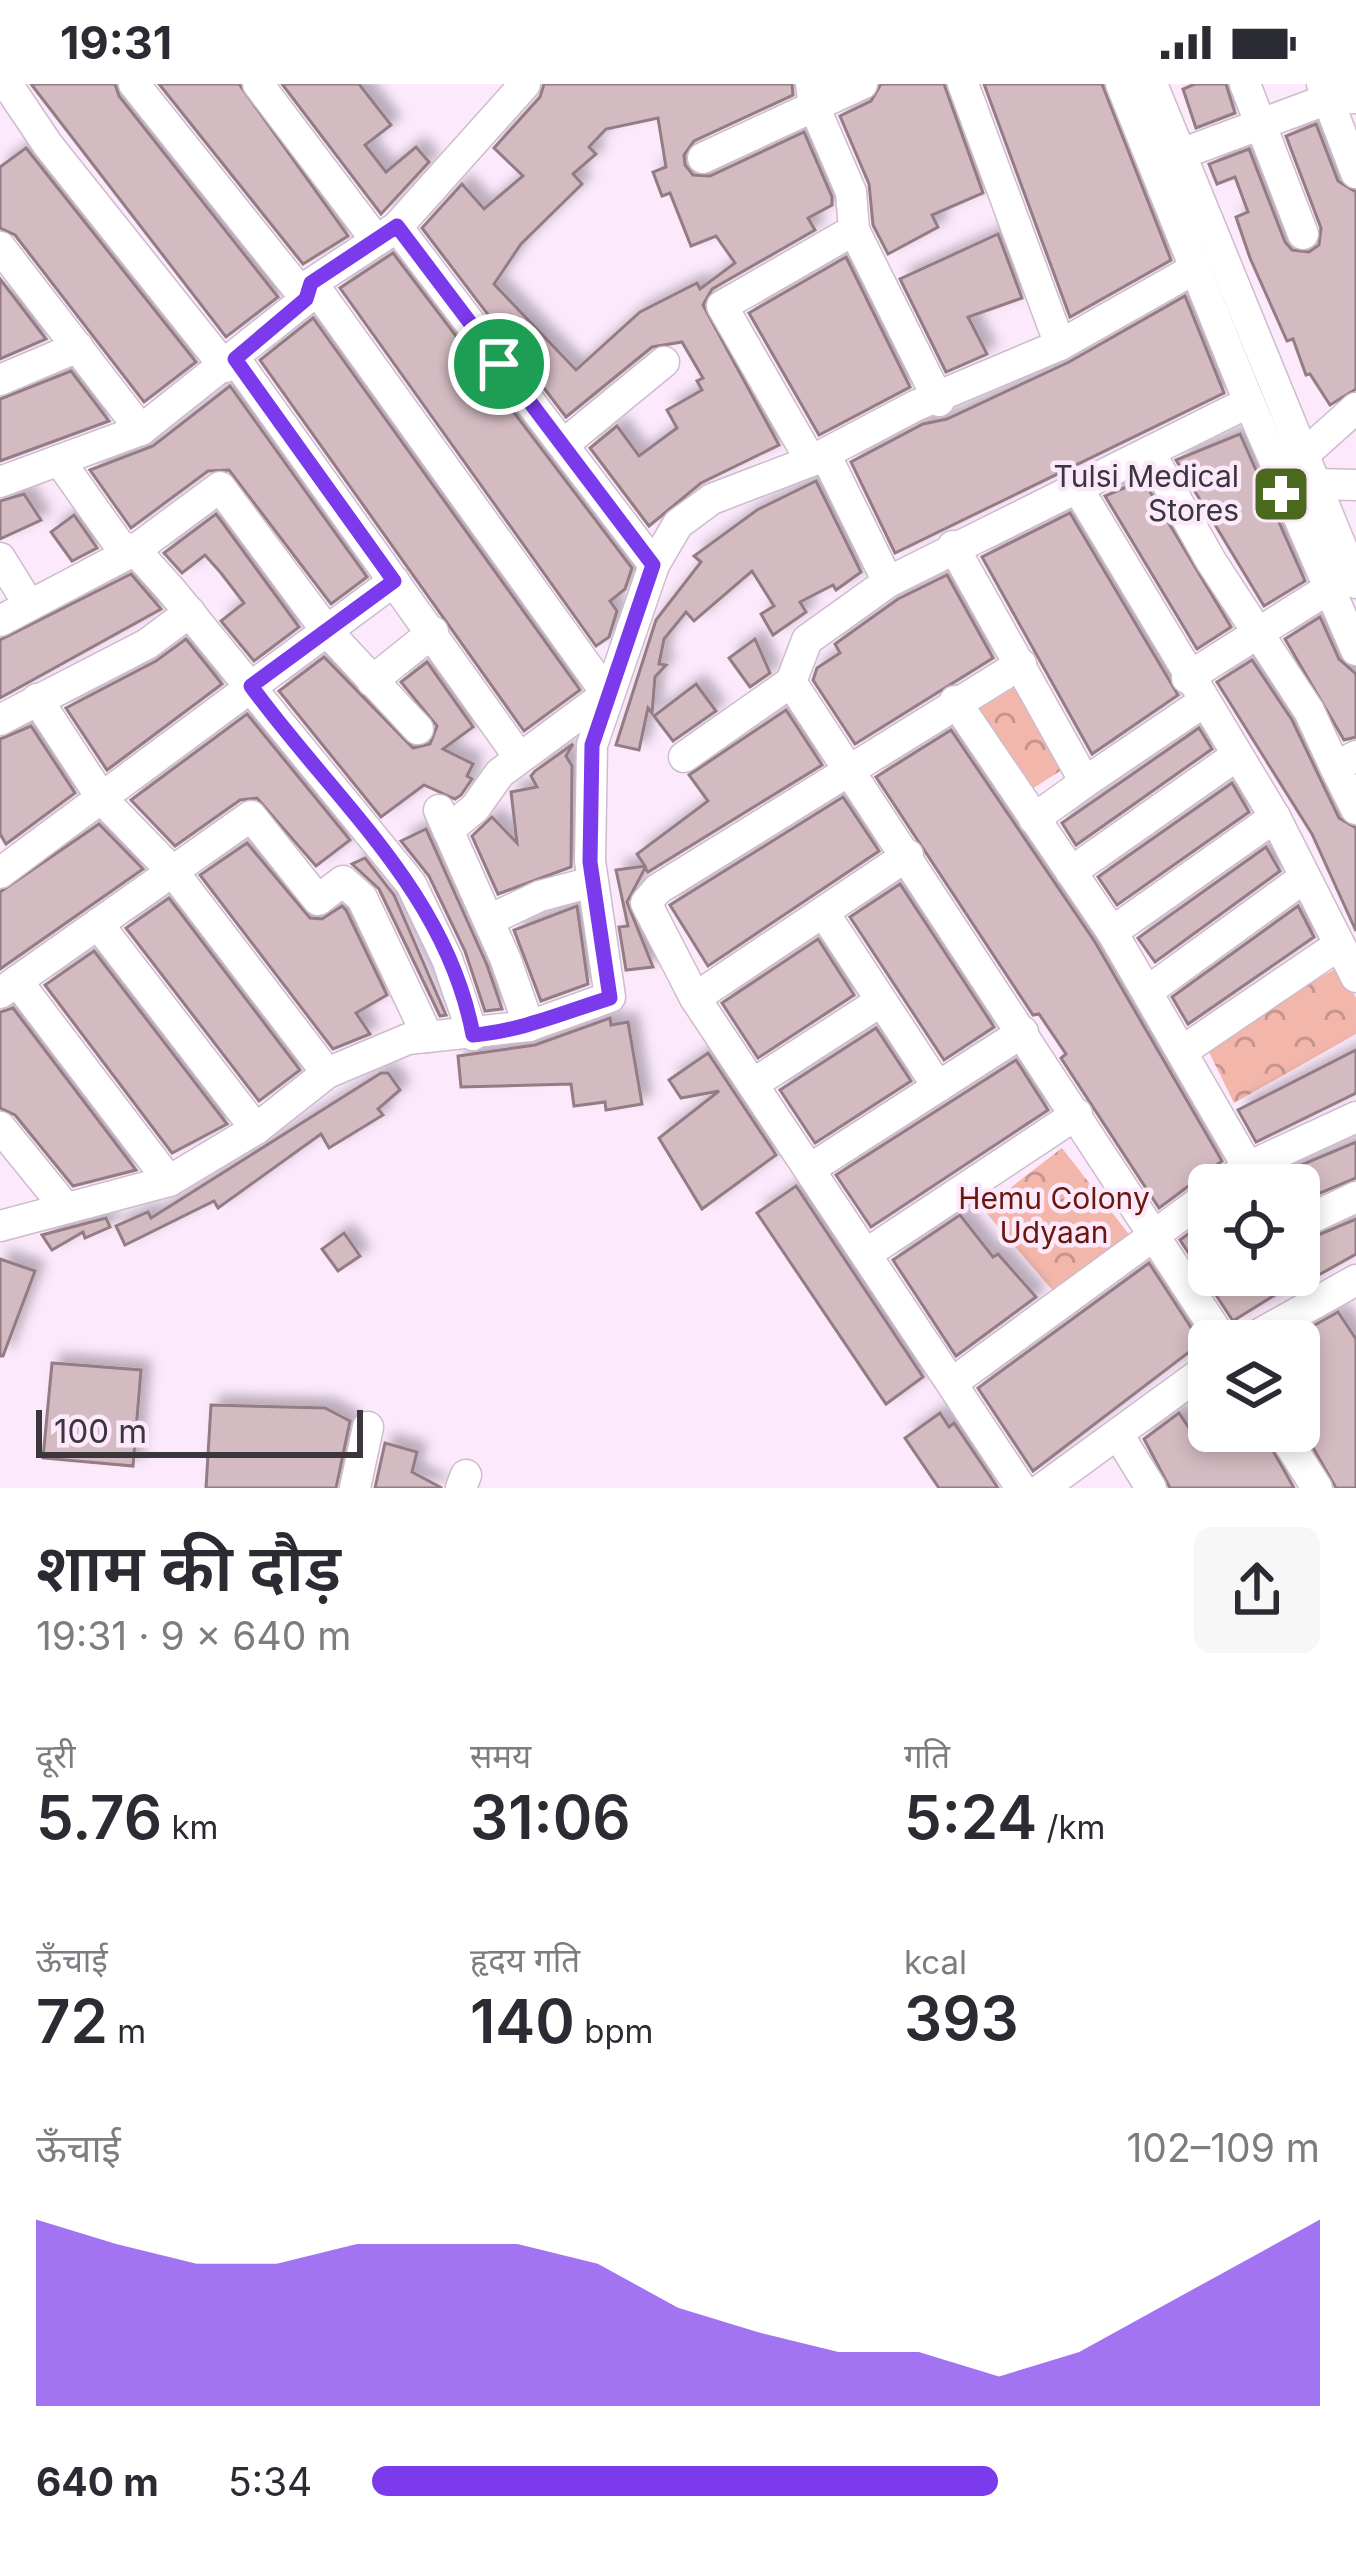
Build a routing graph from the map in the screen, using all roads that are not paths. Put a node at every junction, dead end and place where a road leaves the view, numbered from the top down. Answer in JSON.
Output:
{"nodes":[{"id":1,"x":7,"y":84,"type":"edge"},
{"id":2,"x":134,"y":84,"type":"edge"},
{"id":3,"x":524,"y":84,"type":"edge"},
{"id":4,"x":862,"y":84,"type":"edge"},
{"id":5,"x":963,"y":84,"type":"edge"},
{"id":6,"x":1121,"y":84,"type":"edge"},
{"id":7,"x":1152,"y":84,"type":"edge"},
{"id":8,"x":1245,"y":84,"type":"edge"},
{"id":9,"x":274,"y":89,"type":"edge"},
{"id":10,"x":1335,"y":94,"type":"edge"},
{"id":11,"x":813,"y":95,"type":"edge"},
{"id":12,"x":1262,"y":124,"type":"junction"},
{"id":13,"x":703,"y":158,"type":"dead end"},
{"id":14,"x":1168,"y":164,"type":"junction"},
{"id":15,"x":1356,"y":173,"type":"edge"},
{"id":16,"x":854,"y":230,"type":"junction"},
{"id":17,"x":387,"y":233,"type":"junction"},
{"id":18,"x":1303,"y":234,"type":"dead end"},
{"id":19,"x":5,"y":264,"type":"edge"},
{"id":20,"x":1196,"y":268,"type":"junction"},
{"id":21,"x":309,"y":291,"type":"junction"},
{"id":22,"x":1060,"y":345,"type":"junction"},
{"id":23,"x":78,"y":347,"type":"junction"},
{"id":24,"x":664,"y":362,"type":"dead end"},
{"id":25,"x":230,"y":363,"type":"junction"},
{"id":26,"x":0,"y":380,"type":"edge"},
{"id":27,"x":939,"y":400,"type":"junction"},
{"id":28,"x":1249,"y":402,"type":"junction"},
{"id":29,"x":1356,"y":408,"type":"edge"},
{"id":30,"x":141,"y":430,"type":"junction"},
{"id":31,"x":564,"y":444,"type":"junction"},
{"id":32,"x":1150,"y":453,"type":"junction"},
{"id":33,"x":818,"y":458,"type":"junction"},
{"id":34,"x":59,"y":460,"type":"junction"},
{"id":35,"x":1300,"y":471,"type":"junction"},
{"id":36,"x":0,"y":482,"type":"edge"},
{"id":37,"x":1356,"y":485,"type":"edge"},
{"id":38,"x":1077,"y":487,"type":"junction"},
{"id":39,"x":952,"y":546,"type":"junction"},
{"id":40,"x":135,"y":550,"type":"junction"},
{"id":41,"x":0,"y":558,"type":"edge"},
{"id":42,"x":653,"y":565,"type":"junction"},
{"id":43,"x":394,"y":581,"type":"junction"},
{"id":44,"x":888,"y":582,"type":"junction"},
{"id":45,"x":1342,"y":586,"type":"edge"},
{"id":46,"x":28,"y":603,"type":"junction"},
{"id":47,"x":190,"y":612,"type":"junction"},
{"id":48,"x":0,"y":621,"type":"edge"},
{"id":49,"x":326,"y":630,"type":"junction"},
{"id":50,"x":1258,"y":631,"type":"junction"},
{"id":51,"x":433,"y":632,"type":"junction"},
{"id":52,"x":1356,"y":650,"type":"edge"},
{"id":53,"x":1021,"y":664,"type":"junction"},
{"id":54,"x":372,"y":681,"type":"junction"},
{"id":55,"x":791,"y":682,"type":"junction"},
{"id":56,"x":251,"y":686,"type":"junction"},
{"id":57,"x":1195,"y":691,"type":"junction"},
{"id":58,"x":607,"y":694,"type":"junction"},
{"id":59,"x":37,"y":699,"type":"junction"},
{"id":60,"x":955,"y":701,"type":"junction"},
{"id":61,"x":0,"y":720,"type":"edge"},
{"id":62,"x":418,"y":729,"type":"dead end"},
{"id":63,"x":1236,"y":756,"type":"junction"},
{"id":64,"x":519,"y":757,"type":"junction"},
{"id":65,"x":684,"y":757,"type":"dead end"},
{"id":66,"x":1346,"y":762,"type":"edge"},
{"id":67,"x":846,"y":770,"type":"junction"},
{"id":68,"x":1084,"y":782,"type":"junction"},
{"id":69,"x":103,"y":800,"type":"junction"},
{"id":70,"x":1356,"y":809,"type":"edge"},
{"id":71,"x":1275,"y":817,"type":"junction"},
{"id":72,"x":1034,"y":818,"type":"junction"},
{"id":73,"x":908,"y":855,"type":"junction"},
{"id":74,"x":174,"y":872,"type":"junction"},
{"id":75,"x":1071,"y":872,"type":"junction"},
{"id":76,"x":0,"y":873,"type":"edge"},
{"id":77,"x":1305,"y":877,"type":"junction"},
{"id":78,"x":592,"y":882,"type":"junction"},
{"id":79,"x":824,"y":913,"type":"junction"},
{"id":80,"x":489,"y":920,"type":"junction"},
{"id":81,"x":98,"y":924,"type":"junction"},
{"id":82,"x":1112,"y":932,"type":"junction"},
{"id":83,"x":1339,"y":945,"type":"junction"},
{"id":84,"x":1356,"y":977,"type":"edge"},
{"id":85,"x":9,"y":987,"type":"edge"},
{"id":86,"x":1148,"y":991,"type":"junction"},
{"id":87,"x":695,"y":998,"type":"junction"},
{"id":88,"x":881,"y":1001,"type":"junction"},
{"id":89,"x":529,"y":1026,"type":"junction"},
{"id":90,"x":1023,"y":1032,"type":"junction"},
{"id":91,"x":473,"y":1035,"type":"junction"},
{"id":92,"x":428,"y":1037,"type":"junction"},
{"id":93,"x":1184,"y":1050,"type":"junction"},
{"id":94,"x":326,"y":1073,"type":"junction"},
{"id":95,"x":753,"y":1084,"type":"junction"},
{"id":96,"x":938,"y":1087,"type":"junction"},
{"id":97,"x":1077,"y":1114,"type":"junction"},
{"id":98,"x":1356,"y":1117,"type":"edge"},
{"id":99,"x":0,"y":1127,"type":"edge"},
{"id":100,"x":256,"y":1129,"type":"junction"},
{"id":101,"x":1230,"y":1164,"type":"edge"},
{"id":102,"x":1260,"y":1164,"type":"edge"},
{"id":103,"x":810,"y":1169,"type":"junction"},
{"id":104,"x":169,"y":1181,"type":"junction"},
{"id":105,"x":1356,"y":1197,"type":"edge"},
{"id":106,"x":65,"y":1208,"type":"junction"},
{"id":107,"x":1188,"y":1210,"type":"edge"},
{"id":108,"x":1320,"y":1214,"type":"edge"},
{"id":109,"x":0,"y":1222,"type":"edge"},
{"id":110,"x":1151,"y":1236,"type":"junction"},
{"id":111,"x":866,"y":1254,"type":"junction"},
{"id":112,"x":1352,"y":1291,"type":"edge"},
{"id":113,"x":1209,"y":1320,"type":"edge"},
{"id":114,"x":1291,"y":1320,"type":"edge"},
{"id":115,"x":952,"y":1383,"type":"junction"},
{"id":116,"x":1188,"y":1383,"type":"edge"},
{"id":117,"x":368,"y":1426,"type":"dead end"},
{"id":118,"x":1119,"y":1436,"type":"junction"},
{"id":119,"x":1294,"y":1452,"type":"edge"},
{"id":120,"x":356,"y":1488,"type":"edge"},
{"id":121,"x":1021,"y":1488,"type":"edge"},
{"id":122,"x":1043,"y":1488,"type":"edge"},
{"id":123,"x":1151,"y":1488,"type":"edge"},
{"id":124,"x":1317,"y":1488,"type":"edge"}],
"edges":[{"from":1,"to":25,"type":"street"},
{"from":2,"to":21,"type":"street"},
{"from":3,"to":17,"type":"street"},
{"from":4,"to":11,"type":"street"},
{"from":5,"to":22,"type":"street"},
{"from":6,"to":14,"type":"street"},
{"from":7,"to":14,"type":"street"},
{"from":8,"to":12,"type":"street"},
{"from":9,"to":17,"type":"street"},
{"from":10,"to":12,"type":"street"},
{"from":10,"to":15,"type":"street"},
{"from":11,"to":13,"type":"street"},
{"from":11,"to":16,"type":"street"},
{"from":12,"to":14,"type":"street"},
{"from":12,"to":18,"type":"street"},
{"from":14,"to":20,"type":"street"},
{"from":14,"to":35,"type":"street"},
{"from":16,"to":27,"type":"street"},
{"from":16,"to":33,"type":"street"},
{"from":17,"to":21,"type":"street"},
{"from":17,"to":31,"type":"street"},
{"from":19,"to":23,"type":"street"},
{"from":20,"to":22,"type":"street"},
{"from":20,"to":28,"type":"street"},
{"from":21,"to":25,"type":"street"},
{"from":21,"to":58,"type":"street"},
{"from":22,"to":27,"type":"street"},
{"from":23,"to":26,"type":"street"},
{"from":23,"to":30,"type":"street"},
{"from":24,"to":31,"type":"street"},
{"from":25,"to":30,"type":"street"},
{"from":25,"to":43,"type":"street"},
{"from":27,"to":33,"type":"street"},
{"from":28,"to":32,"type":"street"},
{"from":28,"to":35,"type":"street"},
{"from":29,"to":35,"type":"street"},
{"from":30,"to":34,"type":"street"},
{"from":31,"to":42,"type":"street"},
{"from":32,"to":38,"type":"street"},
{"from":32,"to":50,"type":"street"},
{"from":33,"to":42,"type":"street"},
{"from":33,"to":44,"type":"street"},
{"from":34,"to":36,"type":"street"},
{"from":34,"to":40,"type":"street"},
{"from":35,"to":37,"type":"street"},
{"from":35,"to":45,"type":"street"},
{"from":38,"to":39,"type":"street"},
{"from":38,"to":57,"type":"street"},
{"from":39,"to":44,"type":"street"},
{"from":39,"to":53,"type":"street"},
{"from":40,"to":46,"type":"street"},
{"from":40,"to":47,"type":"street"},
{"from":40,"to":49,"type":"street"},
{"from":41,"to":46,"type":"street"},
{"from":42,"to":58,"type":"street"},
{"from":43,"to":49,"type":"street"},
{"from":43,"to":51,"type":"street"},
{"from":44,"to":55,"type":"street"},
{"from":45,"to":50,"type":"street"},
{"from":45,"to":52,"type":"street"},
{"from":46,"to":48,"type":"street"},
{"from":47,"to":56,"type":"street"},
{"from":47,"to":59,"type":"street"},
{"from":49,"to":54,"type":"street"},
{"from":49,"to":56,"type":"street"},
{"from":50,"to":57,"type":"street"},
{"from":50,"to":66,"type":"street"},
{"from":51,"to":54,"type":"street"},
{"from":51,"to":64,"type":"street"},
{"from":53,"to":60,"type":"street"},
{"from":53,"to":68,"type":"street"},
{"from":54,"to":62,"type":"street"},
{"from":55,"to":65,"type":"street"},
{"from":55,"to":67,"type":"street"},
{"from":56,"to":69,"type":"street"},
{"from":56,"to":91,"type":"street"},
{"from":57,"to":63,"type":"street"},
{"from":57,"to":68,"type":"street"},
{"from":58,"to":64,"type":"street"},
{"from":58,"to":78,"type":"street"},
{"from":59,"to":61,"type":"street"},
{"from":59,"to":69,"type":"street"},
{"from":60,"to":67,"type":"street"},
{"from":60,"to":72,"type":"street"},
{"from":63,"to":71,"type":"street"},
{"from":63,"to":75,"type":"street"},
{"from":64,"to":80,"type":"street"},
{"from":66,"to":70,"type":"street"},
{"from":67,"to":73,"type":"street"},
{"from":67,"to":87,"type":"street"},
{"from":68,"to":72,"type":"street"},
{"from":69,"to":74,"type":"street"},
{"from":69,"to":76,"type":"street"},
{"from":71,"to":77,"type":"street"},
{"from":71,"to":82,"type":"street"},
{"from":72,"to":75,"type":"street"},
{"from":73,"to":79,"type":"street"},
{"from":73,"to":90,"type":"street"},
{"from":74,"to":81,"type":"street"},
{"from":74,"to":92,"type":"street"},
{"from":74,"to":94,"type":"street"},
{"from":75,"to":82,"type":"street"},
{"from":77,"to":83,"type":"street"},
{"from":77,"to":86,"type":"street"},
{"from":78,"to":80,"type":"street"},
{"from":78,"to":89,"type":"street"},
{"from":79,"to":87,"type":"street"},
{"from":79,"to":88,"type":"street"},
{"from":80,"to":89,"type":"street"},
{"from":81,"to":85,"type":"street"},
{"from":81,"to":100,"type":"street"},
{"from":82,"to":86,"type":"street"},
{"from":83,"to":84,"type":"street"},
{"from":83,"to":93,"type":"street"},
{"from":85,"to":104,"type":"street"},
{"from":86,"to":93,"type":"street"},
{"from":87,"to":95,"type":"street"},
{"from":88,"to":95,"type":"street"},
{"from":88,"to":96,"type":"street"},
{"from":89,"to":91,"type":"street"},
{"from":90,"to":96,"type":"street"},
{"from":90,"to":97,"type":"street"},
{"from":91,"to":92,"type":"street"},
{"from":92,"to":94,"type":"street"},
{"from":93,"to":101,"type":"street"},
{"from":94,"to":100,"type":"street"},
{"from":95,"to":103,"type":"street"},
{"from":96,"to":103,"type":"street"},
{"from":97,"to":110,"type":"street"},
{"from":97,"to":111,"type":"street"},
{"from":98,"to":102,"type":"street"},
{"from":99,"to":106,"type":"street"},
{"from":100,"to":104,"type":"street"},
{"from":103,"to":111,"type":"street"},
{"from":104,"to":106,"type":"street"},
{"from":105,"to":108,"type":"street"},
{"from":106,"to":109,"type":"street"},
{"from":107,"to":110,"type":"street"},
{"from":110,"to":113,"type":"street"},
{"from":110,"to":115,"type":"street"},
{"from":111,"to":115,"type":"street"},
{"from":112,"to":114,"type":"street"},
{"from":115,"to":121,"type":"street"},
{"from":116,"to":118,"type":"street"},
{"from":117,"to":120,"type":"street"},
{"from":118,"to":122,"type":"street"},
{"from":118,"to":123,"type":"street"},
{"from":119,"to":124,"type":"street"}]}
